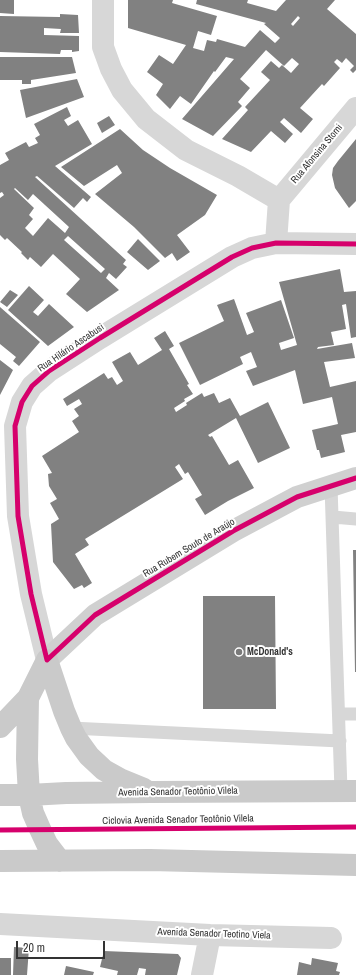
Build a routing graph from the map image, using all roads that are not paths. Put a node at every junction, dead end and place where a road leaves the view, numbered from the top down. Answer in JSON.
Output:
{"nodes":[{"id":1,"x":103,"y":0,"type":"edge"},
{"id":2,"x":356,"y":108,"type":"edge"},
{"id":3,"x":279,"y":200,"type":"junction"},
{"id":4,"x":276,"y":243,"type":"junction"},
{"id":5,"x":356,"y":244,"type":"edge"},
{"id":6,"x":356,"y":478,"type":"edge"},
{"id":7,"x":331,"y":486,"type":"junction"},
{"id":8,"x":332,"y":517,"type":"junction"},
{"id":9,"x":356,"y":519,"type":"edge"},
{"id":10,"x":47,"y":660,"type":"junction"},
{"id":11,"x":28,"y":698,"type":"junction"},
{"id":12,"x":340,"y":714,"type":"junction"},
{"id":13,"x":356,"y":714,"type":"edge"},
{"id":14,"x":0,"y":727,"type":"edge"},
{"id":15,"x":71,"y":728,"type":"junction"},
{"id":16,"x":340,"y":741,"type":"junction"},
{"id":17,"x":349,"y":791,"type":"edge"},
{"id":18,"x":151,"y":792,"type":"junction"},
{"id":19,"x":0,"y":795,"type":"edge"},
{"id":20,"x":29,"y":795,"type":"junction"},
{"id":21,"x":0,"y":861,"type":"edge"},
{"id":22,"x":51,"y":861,"type":"junction"},
{"id":23,"x":356,"y":865,"type":"edge"},
{"id":24,"x":0,"y":873,"type":"edge"},
{"id":25,"x":0,"y":924,"type":"edge"},
{"id":26,"x":210,"y":935,"type":"junction"},
{"id":27,"x":331,"y":938,"type":"dead end"},
{"id":28,"x":202,"y":975,"type":"edge"}],
"edges":[{"from":1,"to":3,"type":"street"},
{"from":2,"to":3,"type":"street","name":"Rua Afonsina Storni"},
{"from":3,"to":4,"type":"street"},
{"from":4,"to":5,"type":"street","name":"Rua Hilário Ascabusi"},
{"from":4,"to":10,"type":"street","name":"Rua Hilário Ascabusi"},
{"from":6,"to":7,"type":"street","name":"Rua Rubem Souto de Araújo"},
{"from":7,"to":8,"type":"lane"},
{"from":7,"to":10,"type":"street","name":"Rua Rubem Souto de Araújo"},
{"from":8,"to":9,"type":"lane"},
{"from":8,"to":12,"type":"lane"},
{"from":10,"to":11,"type":"main road"},
{"from":10,"to":15,"type":"main road"},
{"from":11,"to":14,"type":"main road"},
{"from":11,"to":20,"type":"main road"},
{"from":12,"to":13,"type":"lane"},
{"from":12,"to":16,"type":"lane"},
{"from":15,"to":16,"type":"lane"},
{"from":15,"to":18,"type":"main road"},
{"from":16,"to":17,"type":"lane"},
{"from":17,"to":18,"type":"main road","name":"Avenida Senador Teotônio Vilela"},
{"from":18,"to":20,"type":"main road","name":"Avenida Senador Teotônio Vilela"},
{"from":19,"to":20,"type":"main road","name":"Avenida Senador Teotônio Vilela"},
{"from":20,"to":22,"type":"main road"},
{"from":21,"to":22,"type":"main road"},
{"from":22,"to":23,"type":"main road"},
{"from":22,"to":24,"type":"main road"},
{"from":25,"to":26,"type":"street","name":"Avenida Senador Teotino Viela"},
{"from":26,"to":27,"type":"street","name":"Avenida Senador Teotino Viela"},
{"from":26,"to":28,"type":"street"}]}
